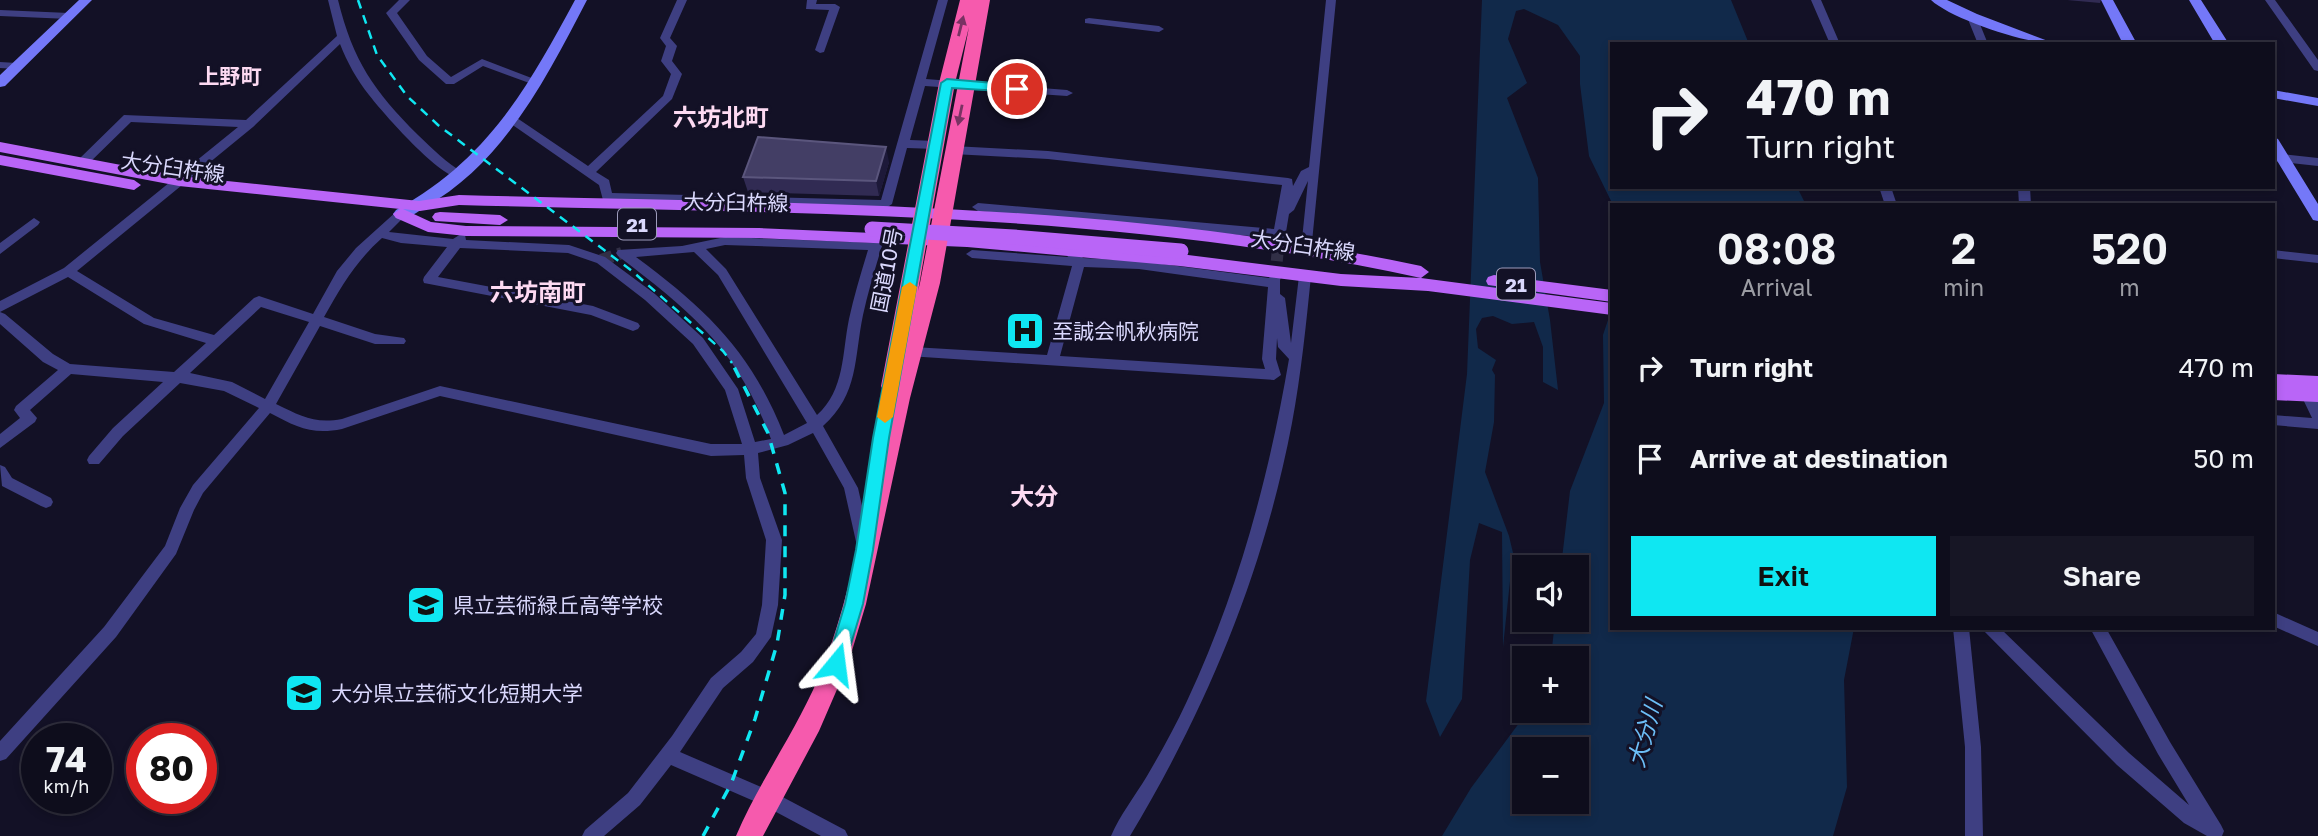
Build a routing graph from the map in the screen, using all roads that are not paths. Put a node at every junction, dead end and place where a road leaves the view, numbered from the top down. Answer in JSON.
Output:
{"nodes":[{"id":1,"x":86,"y":0,"type":"edge"},
{"id":2,"x":333,"y":0,"type":"edge"},
{"id":3,"x":405,"y":0,"type":"edge"},
{"id":4,"x":581,"y":0,"type":"edge"},
{"id":5,"x":682,"y":0,"type":"edge"},
{"id":6,"x":812,"y":0,"type":"edge"},
{"id":7,"x":943,"y":0,"type":"edge"},
{"id":8,"x":968,"y":0,"type":"edge"},
{"id":9,"x":982,"y":0,"type":"edge"},
{"id":10,"x":1331,"y":0,"type":"edge"},
{"id":11,"x":1816,"y":0,"type":"edge"},
{"id":12,"x":1937,"y":0,"type":"edge"},
{"id":13,"x":2107,"y":0,"type":"edge"},
{"id":14,"x":2186,"y":0,"type":"edge"},
{"id":15,"x":2195,"y":0,"type":"edge"},
{"id":16,"x":2270,"y":0,"type":"edge"},
{"id":17,"x":0,"y":13,"type":"edge"},
{"id":18,"x":69,"y":16,"type":"junction"},
{"id":19,"x":1972,"y":16,"type":"junction"},
{"id":20,"x":1089,"y":21,"type":"dead end"},
{"id":21,"x":1159,"y":29,"type":"dead end"},
{"id":22,"x":341,"y":38,"type":"junction"},
{"id":23,"x":1834,"y":42,"type":"edge"},
{"id":24,"x":1982,"y":42,"type":"edge"},
{"id":25,"x":2044,"y":42,"type":"edge"},
{"id":26,"x":2129,"y":42,"type":"edge"},
{"id":27,"x":2212,"y":42,"type":"edge"},
{"id":28,"x":2221,"y":42,"type":"edge"},
{"id":29,"x":820,"y":50,"type":"dead end"},
{"id":30,"x":0,"y":65,"type":"edge"},
{"id":31,"x":17,"y":66,"type":"junction"},
{"id":32,"x":2318,"y":68,"type":"edge"},
{"id":33,"x":536,"y":82,"type":"junction"},
{"id":34,"x":919,"y":82,"type":"junction"},
{"id":35,"x":0,"y":83,"type":"edge"},
{"id":36,"x":957,"y":84,"type":"junction"},
{"id":37,"x":1067,"y":93,"type":"dead end"},
{"id":38,"x":2275,"y":94,"type":"edge"},
{"id":39,"x":2318,"y":102,"type":"edge"},
{"id":40,"x":510,"y":119,"type":"junction"},
{"id":41,"x":249,"y":124,"type":"junction"},
{"id":42,"x":2275,"y":133,"type":"edge"},
{"id":43,"x":902,"y":144,"type":"junction"},
{"id":44,"x":0,"y":147,"type":"edge"},
{"id":45,"x":945,"y":148,"type":"junction"},
{"id":46,"x":2283,"y":158,"type":"edge"},
{"id":47,"x":0,"y":160,"type":"edge"},
{"id":48,"x":2318,"y":162,"type":"edge"},
{"id":49,"x":81,"y":164,"type":"junction"},
{"id":50,"x":1315,"y":169,"type":"junction"},
{"id":51,"x":589,"y":172,"type":"junction"},
{"id":52,"x":460,"y":176,"type":"junction"},
{"id":53,"x":174,"y":186,"type":"junction"},
{"id":54,"x":2318,"y":200,"type":"edge"},
{"id":55,"x":664,"y":202,"type":"junction"},
{"id":56,"x":420,"y":206,"type":"junction"},
{"id":57,"x":978,"y":207,"type":"dead end"},
{"id":58,"x":933,"y":213,"type":"junction"},
{"id":59,"x":401,"y":214,"type":"junction"},
{"id":60,"x":1282,"y":216,"type":"junction"},
{"id":61,"x":2318,"y":216,"type":"edge"},
{"id":62,"x":1062,"y":218,"type":"junction"},
{"id":63,"x":34,"y":222,"type":"dead end"},
{"id":64,"x":873,"y":223,"type":"junction"},
{"id":65,"x":379,"y":233,"type":"junction"},
{"id":66,"x":461,"y":237,"type":"junction"},
{"id":67,"x":928,"y":240,"type":"junction"},
{"id":68,"x":696,"y":247,"type":"junction"},
{"id":69,"x":0,"y":250,"type":"edge"},
{"id":70,"x":972,"y":254,"type":"dead end"},
{"id":71,"x":2275,"y":254,"type":"edge"},
{"id":72,"x":1074,"y":256,"type":"junction"},
{"id":73,"x":2318,"y":259,"type":"edge"},
{"id":74,"x":1312,"y":263,"type":"junction"},
{"id":75,"x":68,"y":271,"type":"junction"},
{"id":76,"x":1426,"y":278,"type":"junction"},
{"id":77,"x":1274,"y":283,"type":"junction"},
{"id":78,"x":1610,"y":296,"type":"edge"},
{"id":79,"x":0,"y":307,"type":"edge"},
{"id":80,"x":1610,"y":309,"type":"edge"},
{"id":81,"x":0,"y":317,"type":"edge"},
{"id":82,"x":315,"y":319,"type":"junction"},
{"id":83,"x":633,"y":326,"type":"dead end"},
{"id":84,"x":217,"y":341,"type":"junction"},
{"id":85,"x":399,"y":341,"type":"dead end"},
{"id":86,"x":914,"y":352,"type":"junction"},
{"id":87,"x":1296,"y":358,"type":"junction"},
{"id":88,"x":1052,"y":360,"type":"junction"},
{"id":89,"x":68,"y":369,"type":"junction"},
{"id":90,"x":179,"y":378,"type":"junction"},
{"id":91,"x":2275,"y":381,"type":"edge"},
{"id":92,"x":2315,"y":391,"type":"edge"},
{"id":93,"x":2275,"y":393,"type":"edge"},
{"id":94,"x":269,"y":405,"type":"junction"},
{"id":95,"x":2318,"y":417,"type":"edge"},
{"id":96,"x":2275,"y":421,"type":"edge"},
{"id":97,"x":2318,"y":424,"type":"edge"},
{"id":98,"x":815,"y":425,"type":"junction"},
{"id":99,"x":779,"y":441,"type":"junction"},
{"id":100,"x":0,"y":442,"type":"edge"},
{"id":101,"x":751,"y":450,"type":"junction"},
{"id":102,"x":94,"y":460,"type":"dead end"},
{"id":103,"x":0,"y":471,"type":"edge"},
{"id":104,"x":46,"y":502,"type":"dead end"},
{"id":105,"x":864,"y":550,"type":"junction"},
{"id":106,"x":2275,"y":620,"type":"edge"},
{"id":107,"x":1961,"y":630,"type":"edge"},
{"id":108,"x":1991,"y":630,"type":"edge"},
{"id":109,"x":2099,"y":630,"type":"edge"},
{"id":110,"x":2318,"y":639,"type":"edge"},
{"id":111,"x":0,"y":753,"type":"edge"},
{"id":112,"x":668,"y":755,"type":"junction"},
{"id":113,"x":769,"y":799,"type":"junction"},
{"id":114,"x":2216,"y":833,"type":"edge"},
{"id":115,"x":591,"y":836,"type":"edge"},
{"id":116,"x":749,"y":836,"type":"edge"},
{"id":117,"x":839,"y":836,"type":"edge"},
{"id":118,"x":1120,"y":836,"type":"edge"},
{"id":119,"x":1975,"y":836,"type":"edge"}],
"edges":[{"from":1,"to":18,"type":"street"},
{"from":2,"to":22,"type":"street"},
{"from":3,"to":33,"type":"street"},
{"from":4,"to":33,"type":"street"},
{"from":5,"to":51,"type":"street"},
{"from":6,"to":29,"type":"street"},
{"from":7,"to":34,"type":"street"},
{"from":36,"to":8,"type":"highway","name":"国道10号","one_way":true},
{"from":9,"to":36,"type":"highway","name":"国道10号"},
{"from":10,"to":50,"type":"street"},
{"from":11,"to":23,"type":"street"},
{"from":12,"to":19,"type":"street"},
{"from":13,"to":26,"type":"street"},
{"from":14,"to":27,"type":"street"},
{"from":15,"to":28,"type":"street"},
{"from":16,"to":32,"type":"street"},
{"from":17,"to":18,"type":"street"},
{"from":18,"to":31,"type":"street"},
{"from":19,"to":24,"type":"street"},
{"from":19,"to":25,"type":"street"},
{"from":20,"to":21,"type":"street"},
{"from":22,"to":41,"type":"street"},
{"from":22,"to":52,"type":"street"},
{"from":30,"to":31,"type":"street"},
{"from":31,"to":35,"type":"street"},
{"from":33,"to":40,"type":"street"},
{"from":34,"to":36,"type":"street"},
{"from":34,"to":43,"type":"street"},
{"from":36,"to":37,"type":"street"},
{"from":36,"to":45,"type":"highway","name":"国道10号"},
{"from":38,"to":39,"type":"street"},
{"from":40,"to":51,"type":"street"},
{"from":40,"to":52,"type":"street"},
{"from":41,"to":49,"type":"street"},
{"from":41,"to":53,"type":"street"},
{"from":42,"to":46,"type":"street"},
{"from":43,"to":45,"type":"street"},
{"from":43,"to":55,"type":"street"},
{"from":44,"to":49,"type":"main road","name":"大分臼杵線","number":"21"},
{"from":45,"to":58,"type":"highway","name":"国道10号"},
{"from":45,"to":60,"type":"street"},
{"from":46,"to":48,"type":"street"},
{"from":46,"to":54,"type":"street"},
{"from":46,"to":61,"type":"street"},
{"from":47,"to":53,"type":"main road","name":"大分臼杵線","number":"21"},
{"from":49,"to":53,"type":"main road","name":"大分臼杵線","number":"21"},
{"from":50,"to":60,"type":"street"},
{"from":50,"to":74,"type":"street"},
{"from":51,"to":55,"type":"street"},
{"from":52,"to":56,"type":"street"},
{"from":53,"to":56,"type":"main road","name":"大分臼杵線","number":"21"},
{"from":53,"to":59,"type":"main road","name":"大分臼杵線","number":"21"},
{"from":53,"to":75,"type":"street"},
{"from":55,"to":56,"type":"main road"},
{"from":55,"to":58,"type":"main road"},
{"from":56,"to":59,"type":"street"},
{"from":56,"to":64,"type":"main road","name":"大分臼杵線","number":"21"},
{"from":57,"to":62,"type":"street"},
{"from":58,"to":62,"type":"main road"},
{"from":58,"to":67,"type":"highway","name":"国道10号"},
{"from":59,"to":64,"type":"main road","name":"大分臼杵線","number":"21"},
{"from":59,"to":65,"type":"street"},
{"from":59,"to":66,"type":"main road"},
{"from":60,"to":62,"type":"street"},
{"from":62,"to":74,"type":"main road"},
{"from":63,"to":69,"type":"street"},
{"from":64,"to":74,"type":"main road","name":"大分臼杵線","number":"21","bridge":true},
{"from":65,"to":66,"type":"street"},
{"from":65,"to":82,"type":"street"},
{"from":66,"to":67,"type":"main road"},
{"from":66,"to":83,"type":"street"},
{"from":66,"to":101,"type":"street"},
{"from":67,"to":72,"type":"main road"},
{"from":67,"to":86,"type":"highway","name":"国道10号"},
{"from":67,"to":105,"type":"highway","name":"国道10号"},
{"from":68,"to":98,"type":"street"},
{"from":68,"to":98,"type":"street"},
{"from":68,"to":99,"type":"street"},
{"from":70,"to":72,"type":"street"},
{"from":71,"to":73,"type":"street"},
{"from":72,"to":74,"type":"main road"},
{"from":72,"to":77,"type":"street"},
{"from":72,"to":88,"type":"street"},
{"from":74,"to":76,"type":"main road"},
{"from":74,"to":76,"type":"main road"},
{"from":74,"to":87,"type":"street"},
{"from":75,"to":79,"type":"street"},
{"from":75,"to":84,"type":"street"},
{"from":76,"to":78,"type":"main road","number":"21"},
{"from":76,"to":80,"type":"main road","number":"21"},
{"from":77,"to":87,"type":"street"},
{"from":77,"to":88,"type":"street"},
{"from":81,"to":89,"type":"street"},
{"from":82,"to":84,"type":"street"},
{"from":82,"to":85,"type":"street"},
{"from":82,"to":94,"type":"street"},
{"from":84,"to":90,"type":"street"},
{"from":86,"to":88,"type":"street"},
{"from":86,"to":105,"type":"highway","name":"国道10号"},
{"from":87,"to":118,"type":"street"},
{"from":89,"to":90,"type":"street"},
{"from":89,"to":100,"type":"street"},
{"from":90,"to":94,"type":"street"},
{"from":90,"to":102,"type":"street"},
{"from":91,"to":92,"type":"main road"},
{"from":92,"to":93,"type":"main road"},
{"from":92,"to":95,"type":"street"},
{"from":94,"to":101,"type":"street"},
{"from":94,"to":111,"type":"street"},
{"from":96,"to":97,"type":"street"},
{"from":98,"to":99,"type":"street"},
{"from":98,"to":105,"type":"street"},
{"from":99,"to":101,"type":"street"},
{"from":101,"to":112,"type":"street"},
{"from":103,"to":104,"type":"street"},
{"from":105,"to":113,"type":"highway","name":"国道10号"},
{"from":106,"to":110,"type":"street"},
{"from":107,"to":119,"type":"street"},
{"from":108,"to":114,"type":"street"},
{"from":109,"to":114,"type":"street"},
{"from":112,"to":113,"type":"street"},
{"from":112,"to":115,"type":"street"},
{"from":113,"to":116,"type":"highway","name":"国道10号"},
{"from":113,"to":117,"type":"street"}]}
